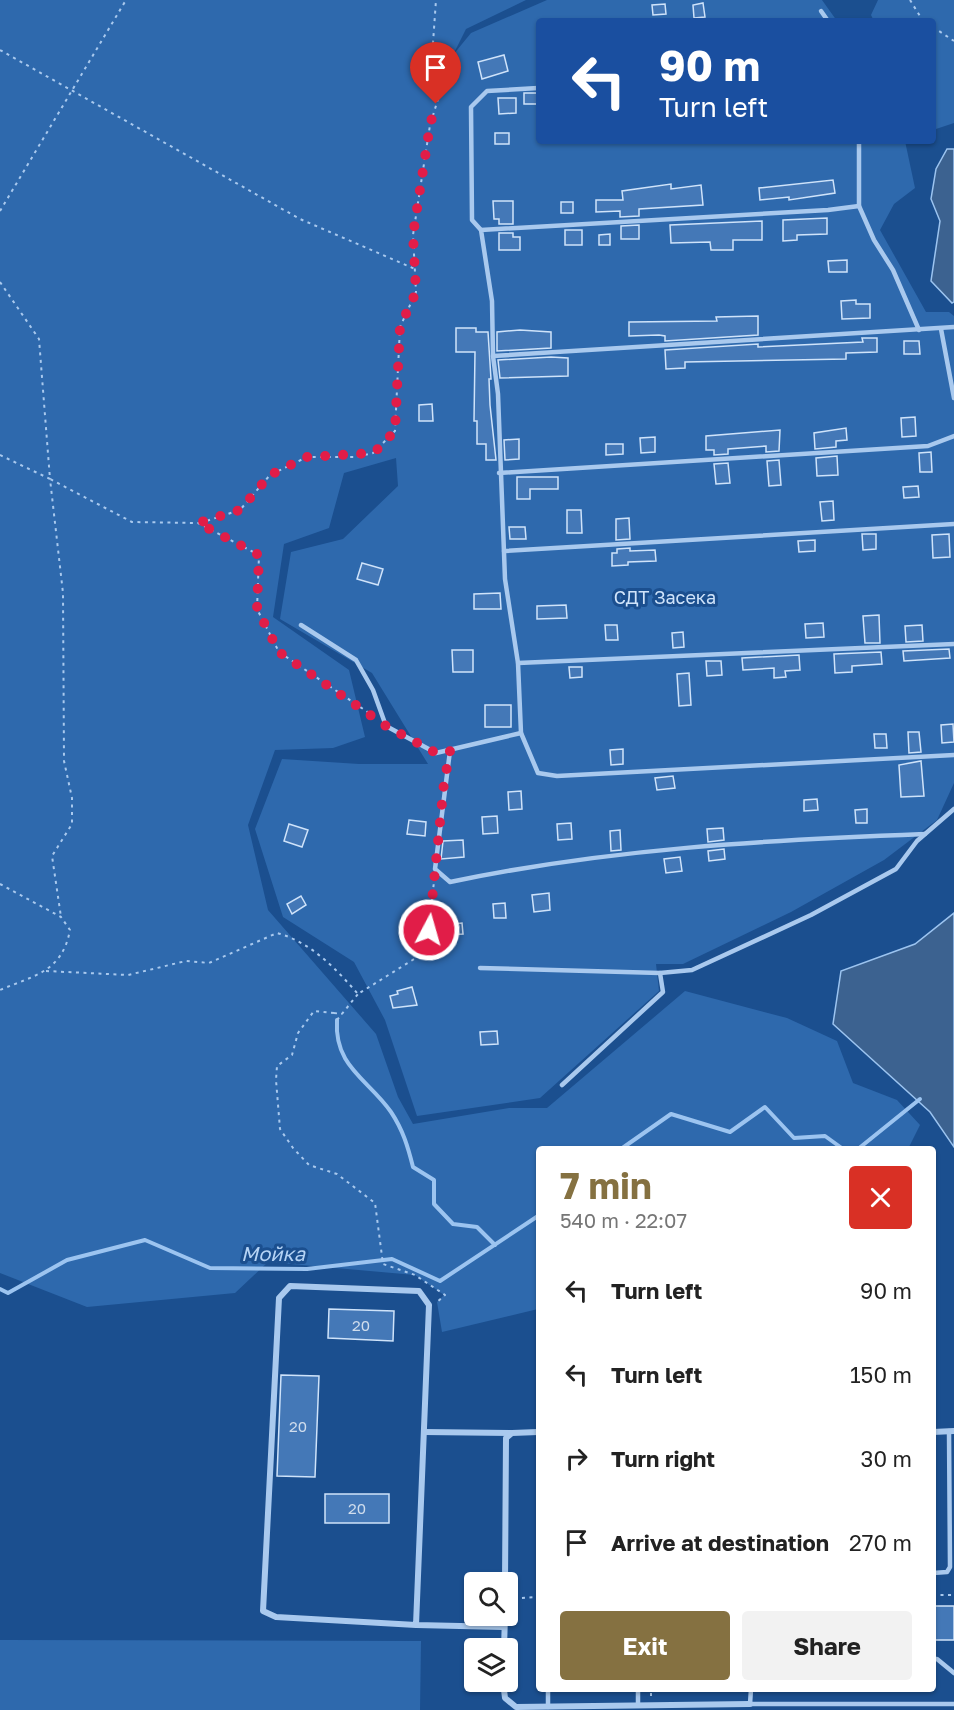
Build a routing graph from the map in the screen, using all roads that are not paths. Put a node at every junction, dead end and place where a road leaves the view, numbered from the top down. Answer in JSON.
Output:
{"nodes":[{"id":1,"x":821,"y":11,"type":"dead end"},
{"id":2,"x":826,"y":18,"type":"edge"},
{"id":3,"x":536,"y":87,"type":"edge"},
{"id":4,"x":859,"y":144,"type":"edge"},
{"id":5,"x":859,"y":206,"type":"junction"},
{"id":6,"x":481,"y":230,"type":"junction"},
{"id":7,"x":954,"y":327,"type":"edge"},
{"id":8,"x":941,"y":329,"type":"junction"},
{"id":9,"x":919,"y":330,"type":"junction"},
{"id":10,"x":493,"y":356,"type":"junction"},
{"id":11,"x":954,"y":398,"type":"edge"},
{"id":12,"x":954,"y":436,"type":"edge"},
{"id":13,"x":499,"y":473,"type":"junction"},
{"id":14,"x":954,"y":525,"type":"edge"},
{"id":15,"x":504,"y":551,"type":"junction"},
{"id":16,"x":301,"y":625,"type":"dead end"},
{"id":17,"x":954,"y":644,"type":"edge"},
{"id":18,"x":518,"y":663,"type":"junction"},
{"id":19,"x":521,"y":733,"type":"junction"},
{"id":20,"x":450,"y":751,"type":"junction"},
{"id":21,"x":954,"y":755,"type":"edge"},
{"id":22,"x":954,"y":809,"type":"edge"},
{"id":23,"x":925,"y":834,"type":"junction"},
{"id":24,"x":480,"y":968,"type":"dead end"},
{"id":25,"x":660,"y":973,"type":"junction"},
{"id":26,"x":562,"y":1085,"type":"dead end"},
{"id":27,"x":952,"y":1431,"type":"edge"},
{"id":28,"x":424,"y":1432,"type":"junction"},
{"id":29,"x":536,"y":1432,"type":"edge"},
{"id":30,"x":936,"y":1432,"type":"edge"},
{"id":31,"x":512,"y":1433,"type":"junction"},
{"id":32,"x":505,"y":1572,"type":"edge"},
{"id":33,"x":936,"y":1573,"type":"edge"},
{"id":34,"x":416,"y":1625,"type":"junction"},
{"id":35,"x":504,"y":1627,"type":"joint"},
{"id":36,"x":504,"y":1638,"type":"edge"},
{"id":37,"x":936,"y":1659,"type":"edge"},
{"id":38,"x":954,"y":1673,"type":"edge"},
{"id":39,"x":504,"y":1692,"type":"edge"},
{"id":40,"x":548,"y":1692,"type":"edge"},
{"id":41,"x":638,"y":1692,"type":"edge"},
{"id":42,"x":751,"y":1692,"type":"edge"},
{"id":43,"x":750,"y":1704,"type":"junction"},
{"id":44,"x":954,"y":1704,"type":"edge"},
{"id":45,"x":638,"y":1705,"type":"junction"},
{"id":46,"x":548,"y":1707,"type":"junction"}],
"edges":[{"from":1,"to":2,"type":"lane"},
{"from":3,"to":6,"type":"lane"},
{"from":4,"to":5,"type":"lane"},
{"from":5,"to":6,"type":"lane"},
{"from":5,"to":9,"type":"lane"},
{"from":6,"to":10,"type":"lane"},
{"from":7,"to":8,"type":"lane"},
{"from":8,"to":9,"type":"lane"},
{"from":8,"to":11,"type":"lane"},
{"from":9,"to":10,"type":"lane"},
{"from":10,"to":13,"type":"lane"},
{"from":12,"to":13,"type":"lane"},
{"from":13,"to":15,"type":"lane"},
{"from":14,"to":15,"type":"lane"},
{"from":15,"to":18,"type":"lane"},
{"from":16,"to":20,"type":"lane"},
{"from":17,"to":18,"type":"lane"},
{"from":18,"to":19,"type":"lane"},
{"from":19,"to":20,"type":"lane"},
{"from":19,"to":21,"type":"lane"},
{"from":20,"to":23,"type":"lane"},
{"from":22,"to":23,"type":"lane"},
{"from":23,"to":25,"type":"lane"},
{"from":24,"to":25,"type":"lane"},
{"from":25,"to":26,"type":"lane"},
{"from":27,"to":30,"type":"street"},
{"from":27,"to":33,"type":"lane"},
{"from":28,"to":31,"type":"street"},
{"from":28,"to":34,"type":"street"},
{"from":28,"to":34,"type":"street"},
{"from":29,"to":31,"type":"street"},
{"from":31,"to":32,"type":"street"},
{"from":34,"to":35,"type":"street"},
{"from":35,"to":36,"type":"street"},
{"from":37,"to":38,"type":"lane"},
{"from":39,"to":46,"type":"street"},
{"from":40,"to":46,"type":"lane"},
{"from":41,"to":45,"type":"lane"},
{"from":42,"to":43,"type":"lane"},
{"from":43,"to":44,"type":"lane"},
{"from":43,"to":45,"type":"street"},
{"from":45,"to":46,"type":"street"}]}
